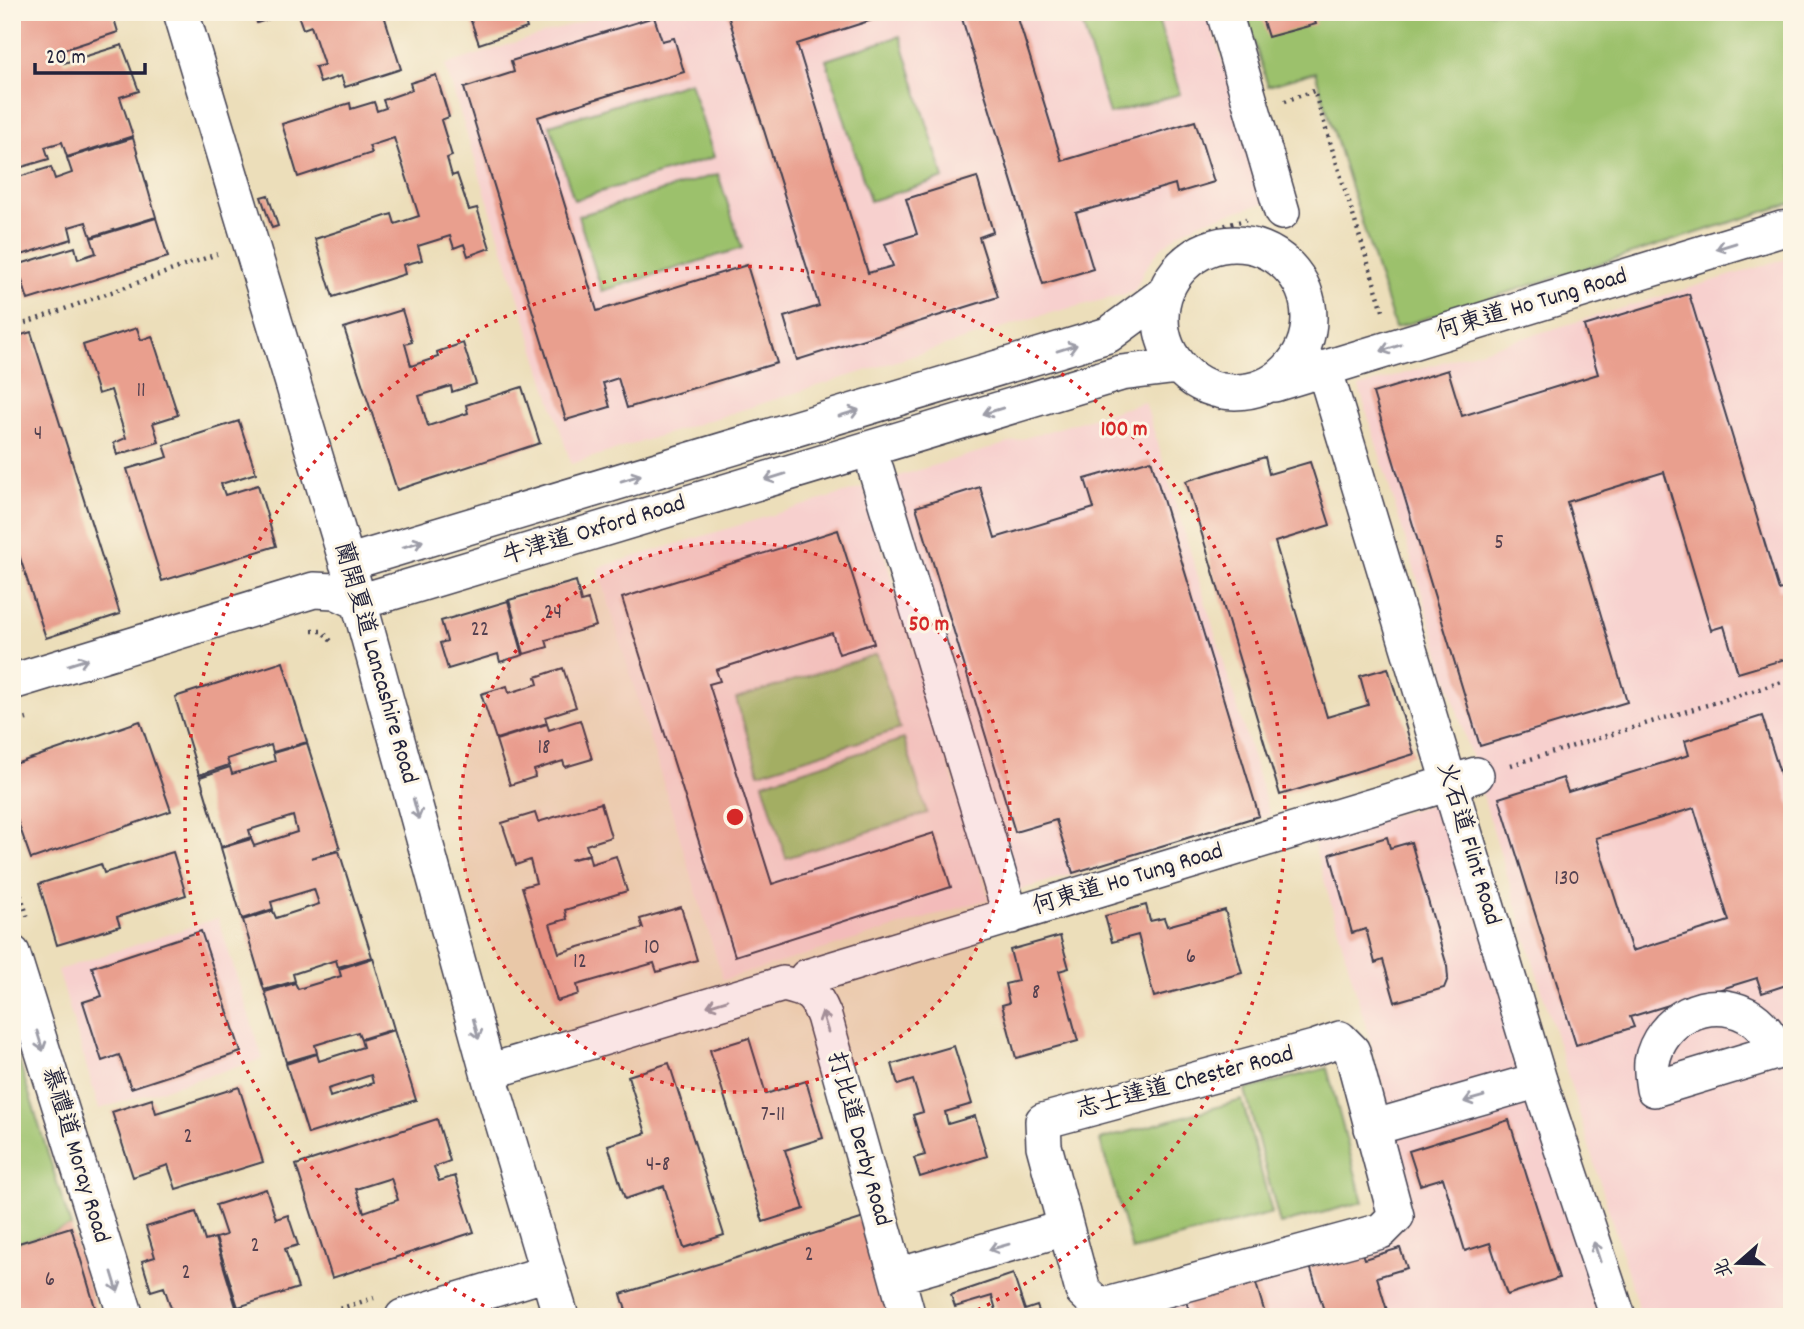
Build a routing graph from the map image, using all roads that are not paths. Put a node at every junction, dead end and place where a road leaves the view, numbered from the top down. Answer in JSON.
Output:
{"nodes":[{"id":1,"x":181,"y":12,"type":"edge"},
{"id":2,"x":1224,"y":12,"type":"edge"},
{"id":3,"x":1282,"y":212,"type":"dead end"},
{"id":4,"x":1792,"y":228,"type":"edge"},
{"id":5,"x":1161,"y":296,"type":"junction"},
{"id":6,"x":1324,"y":368,"type":"junction"},
{"id":7,"x":1184,"y":382,"type":"junction"},
{"id":8,"x":1264,"y":395,"type":"junction"},
{"id":9,"x":876,"y":470,"type":"dead end"},
{"id":10,"x":347,"y":563,"type":"junction"},
{"id":11,"x":359,"y":601,"type":"junction"},
{"id":12,"x":12,"y":682,"type":"edge"},
{"id":13,"x":1463,"y":780,"type":"junction"},
{"id":14,"x":1011,"y":916,"type":"junction"},
{"id":15,"x":12,"y":953,"type":"edge"},
{"id":16,"x":795,"y":980,"type":"junction"},
{"id":17,"x":488,"y":1072,"type":"junction"},
{"id":18,"x":1539,"y":1080,"type":"junction"},
{"id":19,"x":1372,"y":1128,"type":"junction"},
{"id":20,"x":1065,"y":1228,"type":"junction"},
{"id":21,"x":547,"y":1273,"type":"junction"},
{"id":22,"x":897,"y":1276,"type":"junction"},
{"id":23,"x":126,"y":1317,"type":"edge"},
{"id":24,"x":402,"y":1317,"type":"edge"},
{"id":25,"x":561,"y":1317,"type":"edge"},
{"id":26,"x":908,"y":1317,"type":"edge"},
{"id":27,"x":1618,"y":1317,"type":"edge"}],
"edges":[{"from":1,"to":10,"type":"street","name":"蘭開夏道 Lancashire Road"},
{"from":2,"to":3,"type":"street"},
{"from":4,"to":6,"type":"street","name":"何東道 Ho Tung Road","one_way":true},
{"from":5,"to":7,"type":"street"},
{"from":5,"to":8,"type":"street"},
{"from":10,"to":5,"type":"street","name":"牛津道 Oxford Road","one_way":true},
{"from":6,"to":8,"type":"street","name":"何東道 Ho Tung Road"},
{"from":6,"to":13,"type":"street","name":"火石道 Flint Road"},
{"from":7,"to":8,"type":"street"},
{"from":7,"to":11,"type":"street","name":"牛津道 Oxford Road","one_way":true},
{"from":9,"to":14,"type":"street"},
{"from":10,"to":11,"type":"street","name":"蘭開夏道 Lancashire Road"},
{"from":12,"to":11,"type":"street","one_way":true},
{"from":11,"to":17,"type":"street","name":"蘭開夏道 Lancashire Road","one_way":true},
{"from":13,"to":14,"type":"street","name":"何東道 Ho Tung Road"},
{"from":13,"to":18,"type":"street","name":"火石道 Flint Road"},
{"from":14,"to":16,"type":"street","name":"何東道 Ho Tung Road"},
{"from":15,"to":23,"type":"street","name":"慕禮道 Moray Road","one_way":true},
{"from":16,"to":17,"type":"street","name":"何東道 Ho Tung Road","one_way":true},
{"from":22,"to":16,"type":"street","name":"打比道 Derby Road","one_way":true},
{"from":17,"to":21,"type":"street","name":"蘭開夏道 Lancashire Road"},
{"from":18,"to":19,"type":"street","one_way":true},
{"from":27,"to":18,"type":"street","name":"火石道 Flint Road","one_way":true},
{"from":19,"to":20,"type":"street","name":"志士達道 Chester Road"},
{"from":19,"to":20,"type":"street","name":"志士達道 Chester Road"},
{"from":20,"to":22,"type":"street","one_way":true},
{"from":21,"to":24,"type":"street"},
{"from":21,"to":25,"type":"street","name":"蘭開夏道 Lancashire Road"},
{"from":22,"to":26,"type":"street","name":"打比道 Derby Road"}]}
